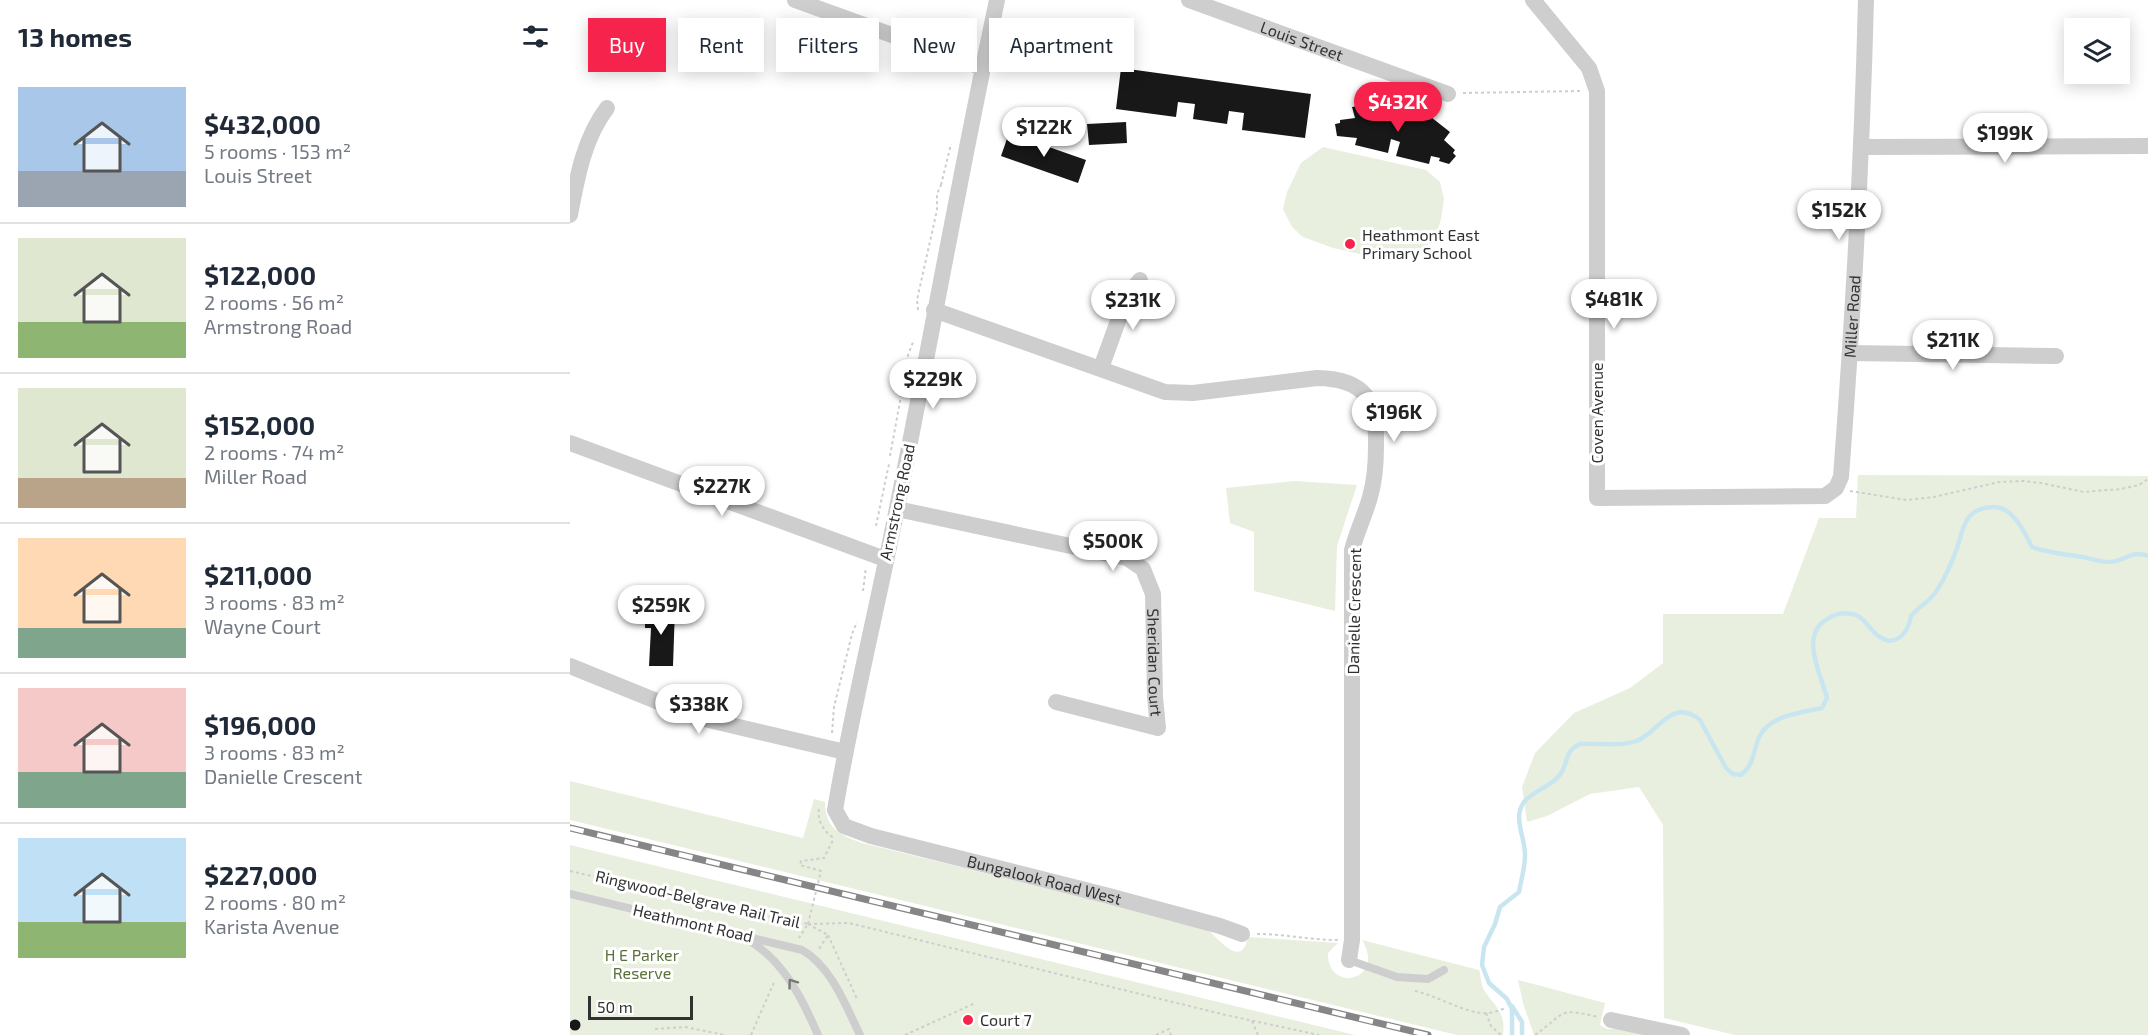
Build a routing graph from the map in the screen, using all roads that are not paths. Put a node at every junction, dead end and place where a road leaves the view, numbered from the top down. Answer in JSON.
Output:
{"nodes":[{"id":1,"x":795,"y":0,"type":"edge"},
{"id":2,"x":997,"y":0,"type":"edge"},
{"id":3,"x":1189,"y":0,"type":"edge"},
{"id":4,"x":1533,"y":0,"type":"edge"},
{"id":5,"x":1866,"y":0,"type":"edge"},
{"id":6,"x":983,"y":68,"type":"junction"},
{"id":7,"x":1448,"y":94,"type":"road end"},
{"id":8,"x":607,"y":108,"type":"dead end"},
{"id":9,"x":1862,"y":147,"type":"junction"},
{"id":10,"x":2148,"y":147,"type":"edge"},
{"id":11,"x":570,"y":215,"type":"edge"},
{"id":12,"x":1140,"y":280,"type":"dead end"},
{"id":13,"x":926,"y":312,"type":"junction"},
{"id":14,"x":1850,"y":353,"type":"junction"},
{"id":15,"x":2056,"y":356,"type":"dead end"},
{"id":16,"x":1101,"y":368,"type":"junction"},
{"id":17,"x":570,"y":443,"type":"edge"},
{"id":18,"x":1836,"y":488,"type":"joint"},
{"id":19,"x":897,"y":509,"type":"junction"},
{"id":20,"x":877,"y":556,"type":"junction"},
{"id":21,"x":570,"y":666,"type":"edge"},
{"id":22,"x":1056,"y":702,"type":"dead end"},
{"id":23,"x":845,"y":752,"type":"junction"},
{"id":24,"x":839,"y":832,"type":"joint"},
{"id":25,"x":570,"y":894,"type":"edge"},
{"id":26,"x":734,"y":933,"type":"junction"},
{"id":27,"x":1242,"y":934,"type":"road end"},
{"id":28,"x":1349,"y":960,"type":"joint"},
{"id":29,"x":1444,"y":970,"type":"dead end"},
{"id":30,"x":1611,"y":1020,"type":"road end"},
{"id":31,"x":818,"y":1035,"type":"edge"},
{"id":32,"x":860,"y":1035,"type":"edge"},
{"id":33,"x":1682,"y":1035,"type":"edge"}],
"edges":[{"from":1,"to":6,"type":"street"},
{"from":2,"to":6,"type":"street","name":"Armstrong Road"},
{"from":3,"to":7,"type":"street","name":"Louis Street"},
{"from":4,"to":18,"type":"street","name":"Coven Avenue"},
{"from":5,"to":9,"type":"street","name":"Miller Road"},
{"from":6,"to":13,"type":"street","name":"Armstrong Road"},
{"from":8,"to":11,"type":"street"},
{"from":9,"to":10,"type":"street"},
{"from":9,"to":14,"type":"street","name":"Miller Road"},
{"from":12,"to":16,"type":"street"},
{"from":13,"to":16,"type":"street","name":"Danielle Crescent"},
{"from":13,"to":19,"type":"street","name":"Armstrong Road"},
{"from":14,"to":15,"type":"street"},
{"from":14,"to":18,"type":"street","name":"Miller Road"},
{"from":16,"to":28,"type":"street","name":"Danielle Crescent"},
{"from":17,"to":20,"type":"street"},
{"from":19,"to":20,"type":"street","name":"Armstrong Road"},
{"from":19,"to":22,"type":"street","name":"Sheridan Court"},
{"from":20,"to":23,"type":"street","name":"Armstrong Road"},
{"from":21,"to":23,"type":"street"},
{"from":23,"to":24,"type":"street","name":"Armstrong Road"},
{"from":24,"to":27,"type":"street","name":"Bungalook Road West"},
{"from":25,"to":26,"type":"lane","name":"Heathmont Road"},
{"from":31,"to":26,"type":"lane","one_way":true},
{"from":26,"to":32,"type":"lane","name":"Heathmont Road"},
{"from":28,"to":29,"type":"lane"},
{"from":30,"to":33,"type":"street"}]}
